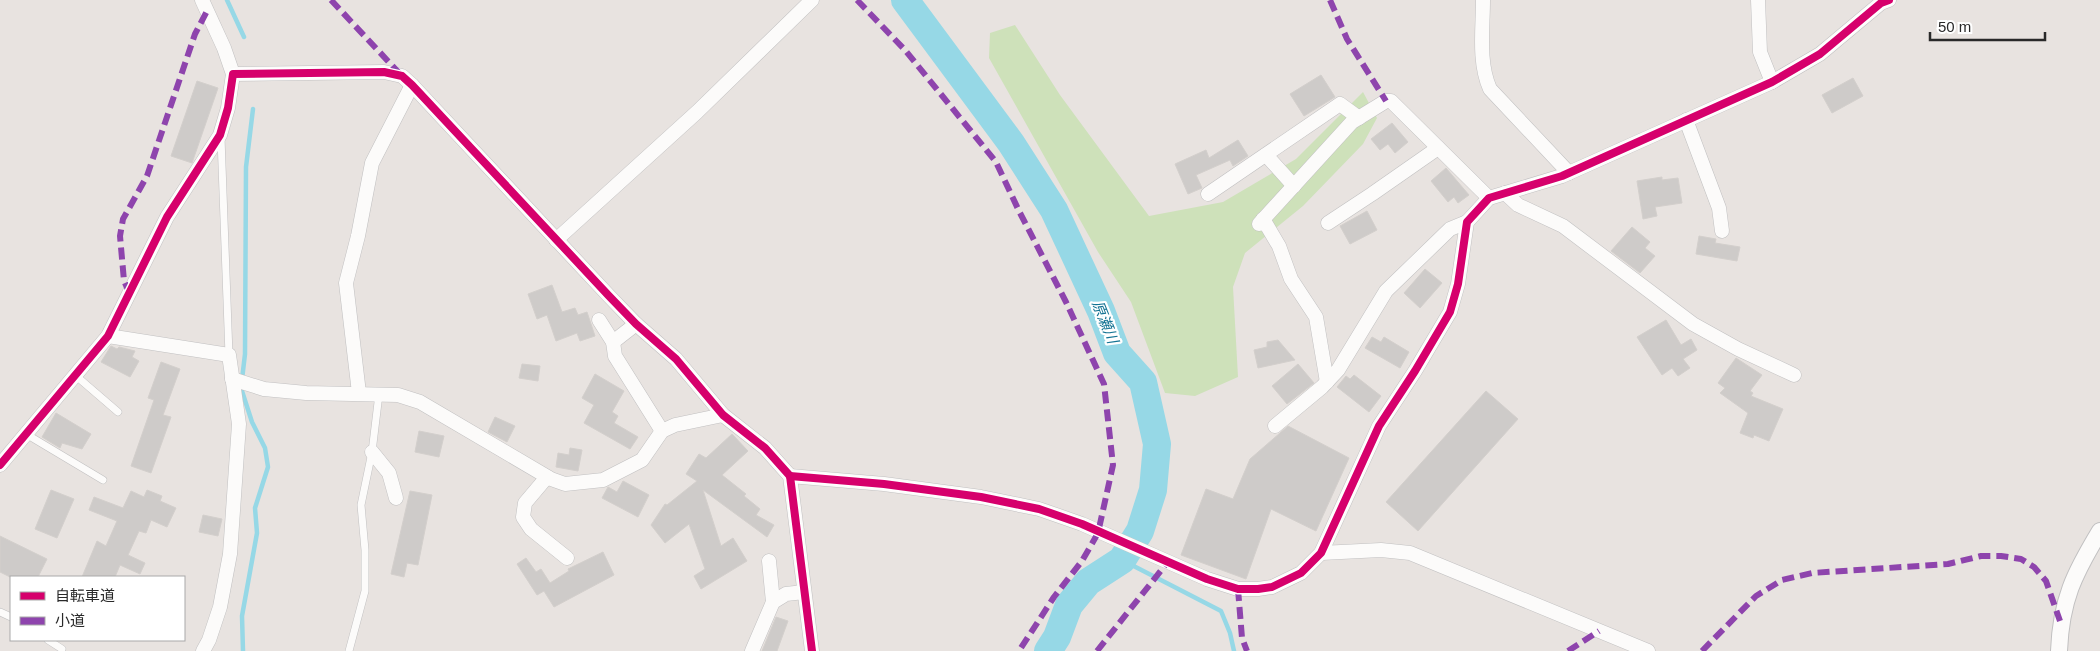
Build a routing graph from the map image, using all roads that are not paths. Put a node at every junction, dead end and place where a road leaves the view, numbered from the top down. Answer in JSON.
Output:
{"nodes":[{"id":1,"x":202,"y":0,"type":"edge"},
{"id":2,"x":812,"y":0,"type":"edge"},
{"id":3,"x":1483,"y":0,"type":"edge"},
{"id":4,"x":1758,"y":0,"type":"edge"},
{"id":5,"x":1884,"y":1,"type":"edge"},
{"id":6,"x":234,"y":74,"type":"junction"},
{"id":7,"x":1772,"y":82,"type":"junction"},
{"id":8,"x":412,"y":85,"type":"junction"},
{"id":9,"x":1359,"y":118,"type":"junction"},
{"id":10,"x":1686,"y":120,"type":"junction"},
{"id":11,"x":220,"y":135,"type":"junction"},
{"id":12,"x":1438,"y":148,"type":"junction"},
{"id":13,"x":1266,"y":155,"type":"junction"},
{"id":14,"x":1569,"y":173,"type":"junction"},
{"id":15,"x":1294,"y":186,"type":"junction"},
{"id":16,"x":1505,"y":193,"type":"junction"},
{"id":17,"x":1208,"y":194,"type":"dead end"},
{"id":18,"x":1489,"y":198,"type":"junction"},
{"id":19,"x":1467,"y":222,"type":"junction"},
{"id":20,"x":1328,"y":223,"type":"dead end"},
{"id":21,"x":1722,"y":231,"type":"dead end"},
{"id":22,"x":556,"y":240,"type":"junction"},
{"id":23,"x":599,"y":320,"type":"dead end"},
{"id":24,"x":636,"y":324,"type":"junction"},
{"id":25,"x":108,"y":336,"type":"junction"},
{"id":26,"x":613,"y":342,"type":"junction"},
{"id":27,"x":229,"y":355,"type":"junction"},
{"id":28,"x":76,"y":375,"type":"junction"},
{"id":29,"x":1794,"y":375,"type":"dead end"},
{"id":30,"x":232,"y":379,"type":"junction"},
{"id":31,"x":1327,"y":382,"type":"junction"},
{"id":32,"x":359,"y":393,"type":"junction"},
{"id":33,"x":379,"y":394,"type":"junction"},
{"id":34,"x":118,"y":412,"type":"dead end"},
{"id":35,"x":723,"y":415,"type":"junction"},
{"id":36,"x":1275,"y":426,"type":"dead end"},
{"id":37,"x":662,"y":431,"type":"junction"},
{"id":38,"x":26,"y":434,"type":"junction"},
{"id":39,"x":372,"y":452,"type":"junction"},
{"id":40,"x":0,"y":466,"type":"edge"},
{"id":41,"x":790,"y":476,"type":"junction"},
{"id":42,"x":547,"y":477,"type":"junction"},
{"id":43,"x":103,"y":480,"type":"dead end"},
{"id":44,"x":396,"y":498,"type":"dead end"},
{"id":45,"x":2100,"y":531,"type":"edge"},
{"id":46,"x":1321,"y":553,"type":"junction"},
{"id":47,"x":568,"y":558,"type":"dead end"},
{"id":48,"x":769,"y":561,"type":"dead end"},
{"id":49,"x":804,"y":592,"type":"junction"},
{"id":50,"x":773,"y":602,"type":"junction"},
{"id":51,"x":50,"y":641,"type":"edge"},
{"id":52,"x":62,"y":649,"type":"dead end"},
{"id":53,"x":203,"y":651,"type":"edge"},
{"id":54,"x":349,"y":651,"type":"edge"},
{"id":55,"x":752,"y":651,"type":"edge"},
{"id":56,"x":812,"y":651,"type":"edge"},
{"id":57,"x":1648,"y":651,"type":"edge"},
{"id":58,"x":2059,"y":651,"type":"edge"}],
"edges":[{"from":1,"to":6,"type":"street"},
{"from":2,"to":22,"type":"street"},
{"from":3,"to":14,"type":"street"},
{"from":4,"to":7,"type":"street"},
{"from":5,"to":7,"type":"street"},
{"from":6,"to":8,"type":"street"},
{"from":6,"to":11,"type":"street"},
{"from":7,"to":10,"type":"street"},
{"from":8,"to":22,"type":"street"},
{"from":8,"to":32,"type":"street"},
{"from":9,"to":12,"type":"street"},
{"from":9,"to":13,"type":"street"},
{"from":9,"to":15,"type":"street"},
{"from":10,"to":14,"type":"street"},
{"from":10,"to":21,"type":"street"},
{"from":11,"to":25,"type":"street"},
{"from":11,"to":27,"type":"lane"},
{"from":12,"to":18,"type":"street"},
{"from":12,"to":20,"type":"street"},
{"from":13,"to":15,"type":"street"},
{"from":13,"to":17,"type":"street"},
{"from":14,"to":16,"type":"street"},
{"from":15,"to":31,"type":"street"},
{"from":16,"to":18,"type":"street"},
{"from":16,"to":29,"type":"street"},
{"from":18,"to":19,"type":"street"},
{"from":19,"to":31,"type":"street"},
{"from":19,"to":46,"type":"street"},
{"from":22,"to":24,"type":"street"},
{"from":23,"to":26,"type":"street"},
{"from":24,"to":26,"type":"street"},
{"from":24,"to":35,"type":"street"},
{"from":25,"to":27,"type":"street"},
{"from":25,"to":28,"type":"street"},
{"from":26,"to":37,"type":"street"},
{"from":27,"to":30,"type":"street"},
{"from":28,"to":34,"type":"lane"},
{"from":28,"to":38,"type":"street"},
{"from":30,"to":32,"type":"street"},
{"from":30,"to":53,"type":"street"},
{"from":31,"to":36,"type":"street"},
{"from":32,"to":33,"type":"street"},
{"from":33,"to":39,"type":"lane"},
{"from":33,"to":42,"type":"street"},
{"from":35,"to":37,"type":"street"},
{"from":35,"to":41,"type":"street"},
{"from":37,"to":42,"type":"street"},
{"from":38,"to":40,"type":"street"},
{"from":38,"to":43,"type":"lane"},
{"from":39,"to":44,"type":"street"},
{"from":39,"to":54,"type":"lane"},
{"from":41,"to":46,"type":"street"},
{"from":41,"to":49,"type":"street"},
{"from":42,"to":47,"type":"street"},
{"from":45,"to":58,"type":"street"},
{"from":46,"to":57,"type":"street"},
{"from":48,"to":50,"type":"street"},
{"from":49,"to":50,"type":"street"},
{"from":49,"to":56,"type":"street"},
{"from":50,"to":55,"type":"street"},
{"from":51,"to":52,"type":"lane"}]}
